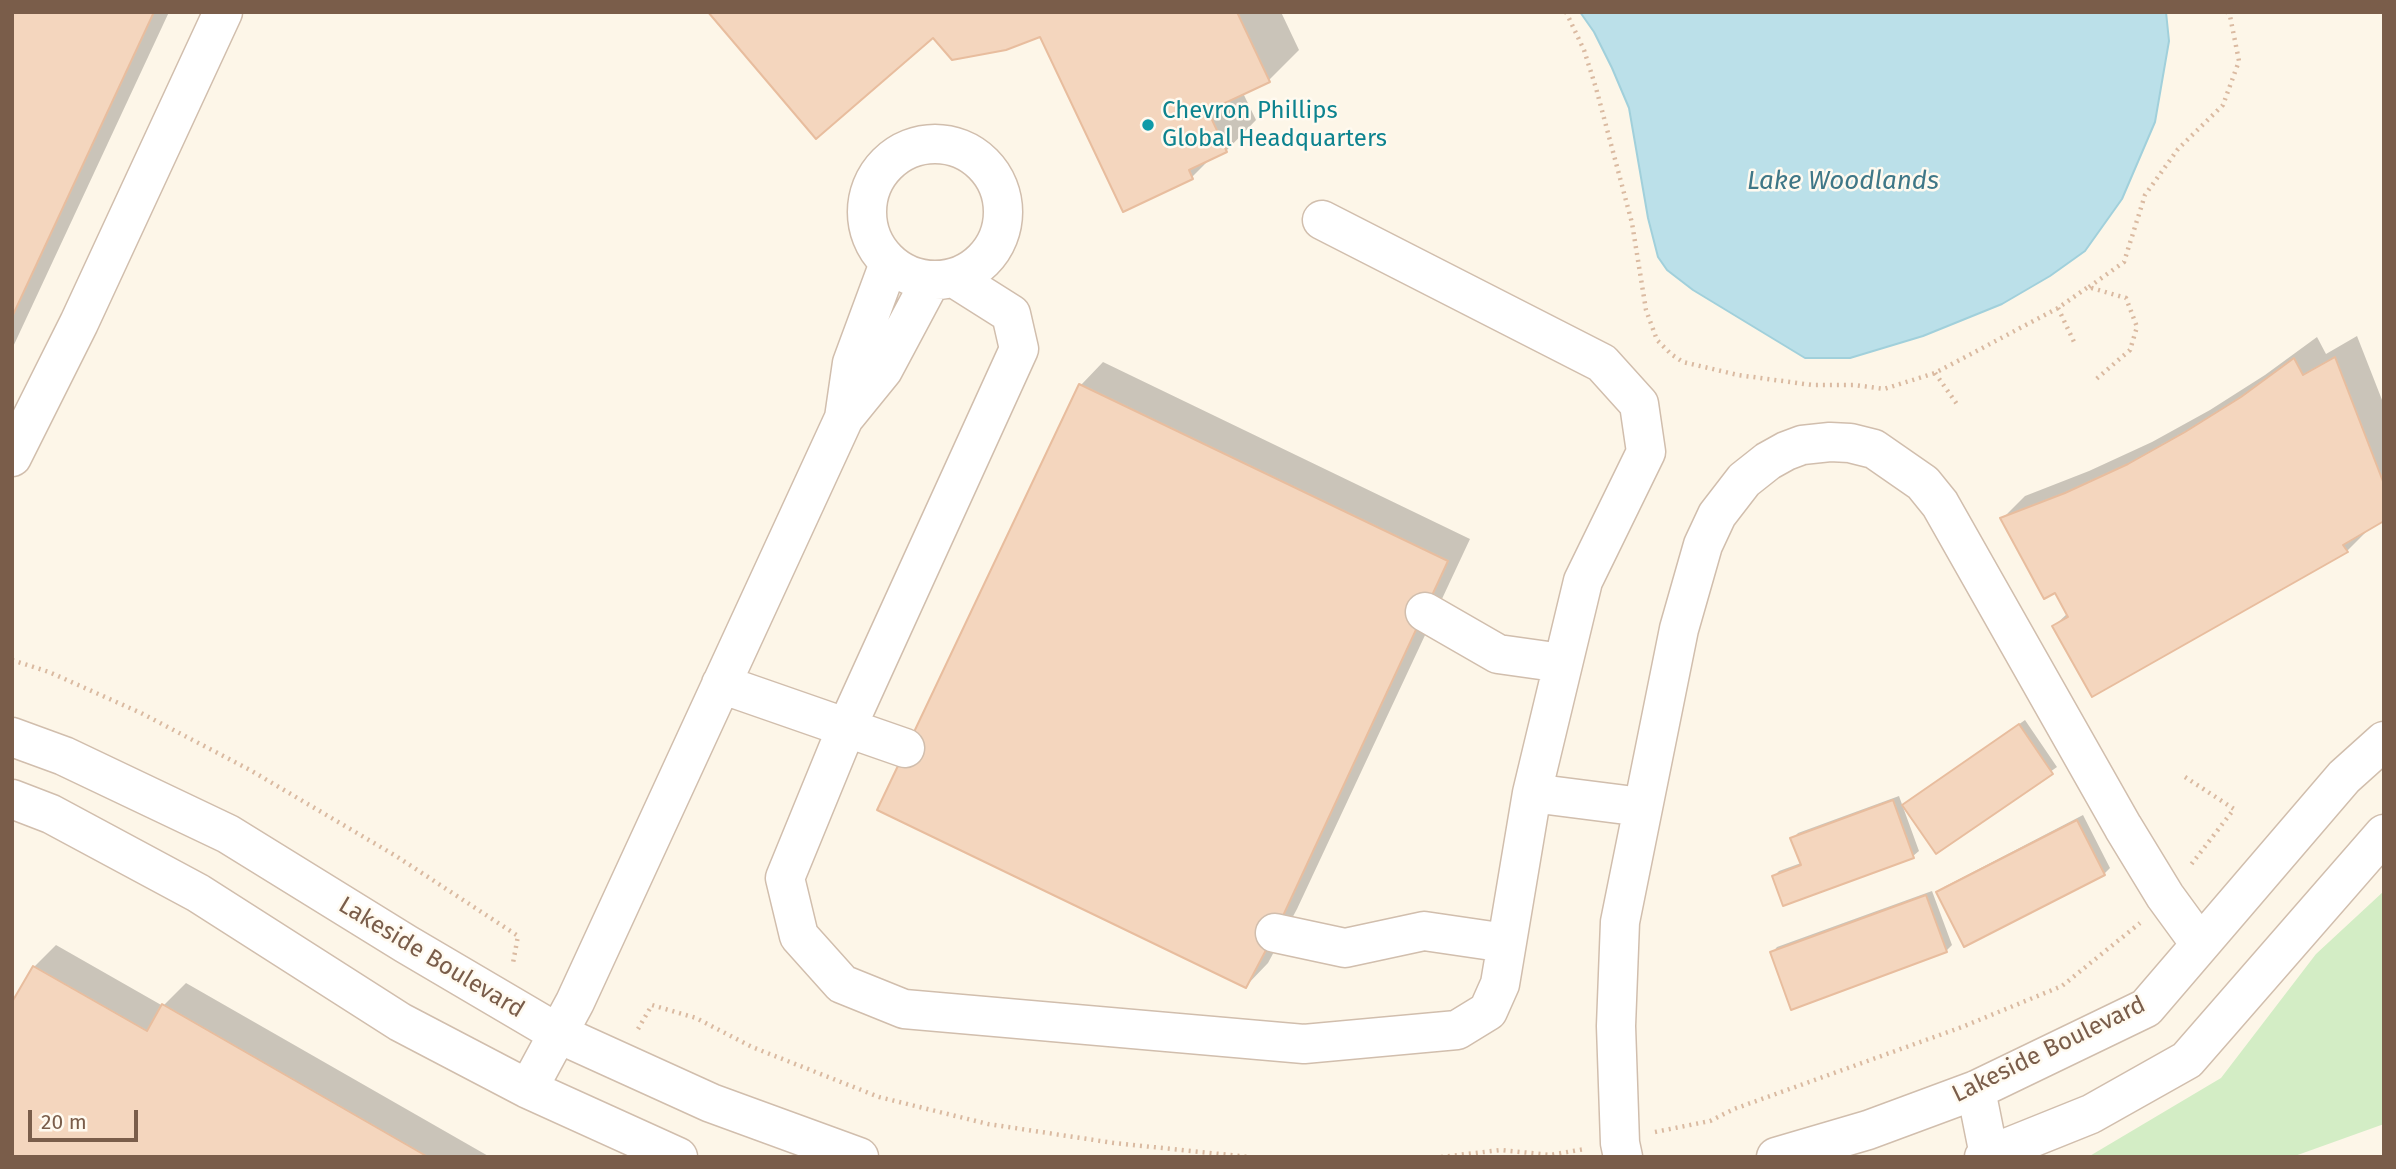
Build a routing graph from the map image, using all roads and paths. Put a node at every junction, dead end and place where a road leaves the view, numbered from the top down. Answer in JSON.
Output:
{"nodes":[{"id":1,"x":223,"y":12,"type":"edge"},
{"id":2,"x":1566,"y":12,"type":"edge"},
{"id":3,"x":2227,"y":12,"type":"edge"},
{"id":4,"x":1322,"y":220,"type":"dead end"},
{"id":5,"x":889,"y":263,"type":"junction"},
{"id":6,"x":942,"y":279,"type":"junction"},
{"id":7,"x":2088,"y":287,"type":"junction"},
{"id":8,"x":2058,"y":308,"type":"junction"},
{"id":9,"x":2075,"y":344,"type":"dead end"},
{"id":10,"x":1935,"y":373,"type":"junction"},
{"id":11,"x":2094,"y":381,"type":"dead end"},
{"id":12,"x":1959,"y":407,"type":"dead end"},
{"id":13,"x":844,"y":418,"type":"junction"},
{"id":14,"x":12,"y":457,"type":"edge"},
{"id":15,"x":1425,"y":612,"type":"dead end"},
{"id":16,"x":1562,"y":663,"type":"junction"},
{"id":17,"x":721,"y":684,"type":"junction"},
{"id":18,"x":846,"y":729,"type":"junction"},
{"id":19,"x":12,"y":737,"type":"edge"},
{"id":20,"x":2384,"y":741,"type":"edge"},
{"id":21,"x":905,"y":748,"type":"dead end"},
{"id":22,"x":2185,"y":777,"type":"dead end"},
{"id":23,"x":1532,"y":793,"type":"junction"},
{"id":24,"x":12,"y":799,"type":"edge"},
{"id":25,"x":1642,"y":807,"type":"junction"},
{"id":26,"x":2384,"y":834,"type":"edge"},
{"id":27,"x":2165,"y":896,"type":"junction"},
{"id":28,"x":1275,"y":933,"type":"dead end"},
{"id":29,"x":1506,"y":943,"type":"junction"},
{"id":30,"x":2200,"y":944,"type":"junction"},
{"id":31,"x":559,"y":1034,"type":"junction"},
{"id":32,"x":528,"y":1089,"type":"junction"},
{"id":33,"x":1976,"y":1090,"type":"junction"},
{"id":34,"x":1621,"y":1150,"type":"edge"},
{"id":35,"x":1987,"y":1156,"type":"edge"},
{"id":36,"x":678,"y":1157,"type":"edge"},
{"id":37,"x":859,"y":1157,"type":"edge"},
{"id":38,"x":1441,"y":1157,"type":"edge"},
{"id":39,"x":1776,"y":1157,"type":"edge"}],
"edges":[{"from":1,"to":14,"type":"street"},
{"from":2,"to":10,"type":"path"},
{"from":3,"to":7,"type":"path"},
{"from":4,"to":16,"type":"street"},
{"from":5,"to":6,"type":"street"},
{"from":5,"to":6,"type":"street"},
{"from":5,"to":13,"type":"street"},
{"from":6,"to":13,"type":"street"},
{"from":6,"to":18,"type":"street"},
{"from":7,"to":8,"type":"path"},
{"from":7,"to":11,"type":"path"},
{"from":8,"to":9,"type":"path"},
{"from":8,"to":10,"type":"path"},
{"from":10,"to":12,"type":"path"},
{"from":13,"to":17,"type":"street"},
{"from":15,"to":16,"type":"street"},
{"from":16,"to":23,"type":"street"},
{"from":17,"to":18,"type":"street"},
{"from":17,"to":31,"type":"street"},
{"from":18,"to":21,"type":"street"},
{"from":18,"to":29,"type":"street"},
{"from":19,"to":31,"type":"street","name":"Lakeside Boulevard"},
{"from":20,"to":30,"type":"street","name":"Lakeside Boulevard"},
{"from":22,"to":27,"type":"path"},
{"from":23,"to":25,"type":"street"},
{"from":23,"to":29,"type":"street"},
{"from":24,"to":32,"type":"street"},
{"from":25,"to":27,"type":"street"},
{"from":25,"to":34,"type":"street"},
{"from":26,"to":35,"type":"street"},
{"from":27,"to":30,"type":"street"},
{"from":27,"to":34,"type":"path"},
{"from":28,"to":29,"type":"street"},
{"from":30,"to":33,"type":"street","name":"Lakeside Boulevard"},
{"from":31,"to":32,"type":"street"},
{"from":31,"to":37,"type":"street","name":"Lakeside Boulevard"},
{"from":32,"to":36,"type":"street"},
{"from":33,"to":35,"type":"street"},
{"from":33,"to":39,"type":"street","name":"Lakeside Boulevard"},
{"from":34,"to":38,"type":"path"}]}
